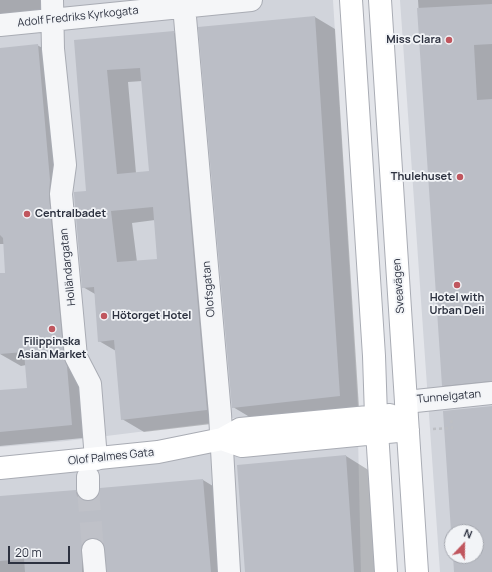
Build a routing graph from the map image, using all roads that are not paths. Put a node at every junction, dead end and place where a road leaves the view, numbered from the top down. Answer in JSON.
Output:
{"nodes":[{"id":1,"x":251,"y":0,"type":"edge"},
{"id":2,"x":351,"y":0,"type":"edge"},
{"id":3,"x":380,"y":0,"type":"edge"},
{"id":4,"x":184,"y":6,"type":"junction"},
{"id":5,"x":52,"y":10,"type":"edge"},
{"id":6,"x":0,"y":25,"type":"edge"},
{"id":7,"x":492,"y":393,"type":"edge"},
{"id":8,"x":407,"y":415,"type":"junction"},
{"id":9,"x":376,"y":425,"type":"junction"},
{"id":10,"x":222,"y":439,"type":"junction"},
{"id":11,"x":0,"y":468,"type":"edge"},
{"id":12,"x":91,"y":475,"type":"junction"},
{"id":13,"x":93,"y":550,"type":"tunnel mouth"},
{"id":14,"x":95,"y":572,"type":"edge"},
{"id":15,"x":229,"y":572,"type":"edge"},
{"id":16,"x":386,"y":572,"type":"edge"},
{"id":17,"x":417,"y":572,"type":"edge"}],
"edges":[{"from":1,"to":4,"type":"street","name":"Adolf Fredriks Kyrkogata"},
{"from":2,"to":9,"type":"main road"},
{"from":3,"to":8,"type":"main road","name":"Sveavägen"},
{"from":4,"to":5,"type":"street","name":"Adolf Fredriks Kyrkogata"},
{"from":4,"to":10,"type":"street","name":"Olofsgatan"},
{"from":5,"to":6,"type":"street","name":"Adolf Fredriks Kyrkogata"},
{"from":5,"to":12,"type":"street","name":"Holländargatan"},
{"from":7,"to":8,"type":"street","name":"Tunnelgatan"},
{"from":8,"to":9,"type":"main road","name":"Olof Palmes Gata"},
{"from":8,"to":17,"type":"main road","name":"Sveavägen"},
{"from":9,"to":10,"type":"main road","name":"Olof Palmes Gata"},
{"from":9,"to":16,"type":"main road"},
{"from":10,"to":12,"type":"main road","name":"Olof Palmes Gata"},
{"from":10,"to":15,"type":"street","name":"Olofsgatan"},
{"from":11,"to":12,"type":"main road","name":"Olof Palmes Gata"},
{"from":13,"to":14,"type":"street"}]}
